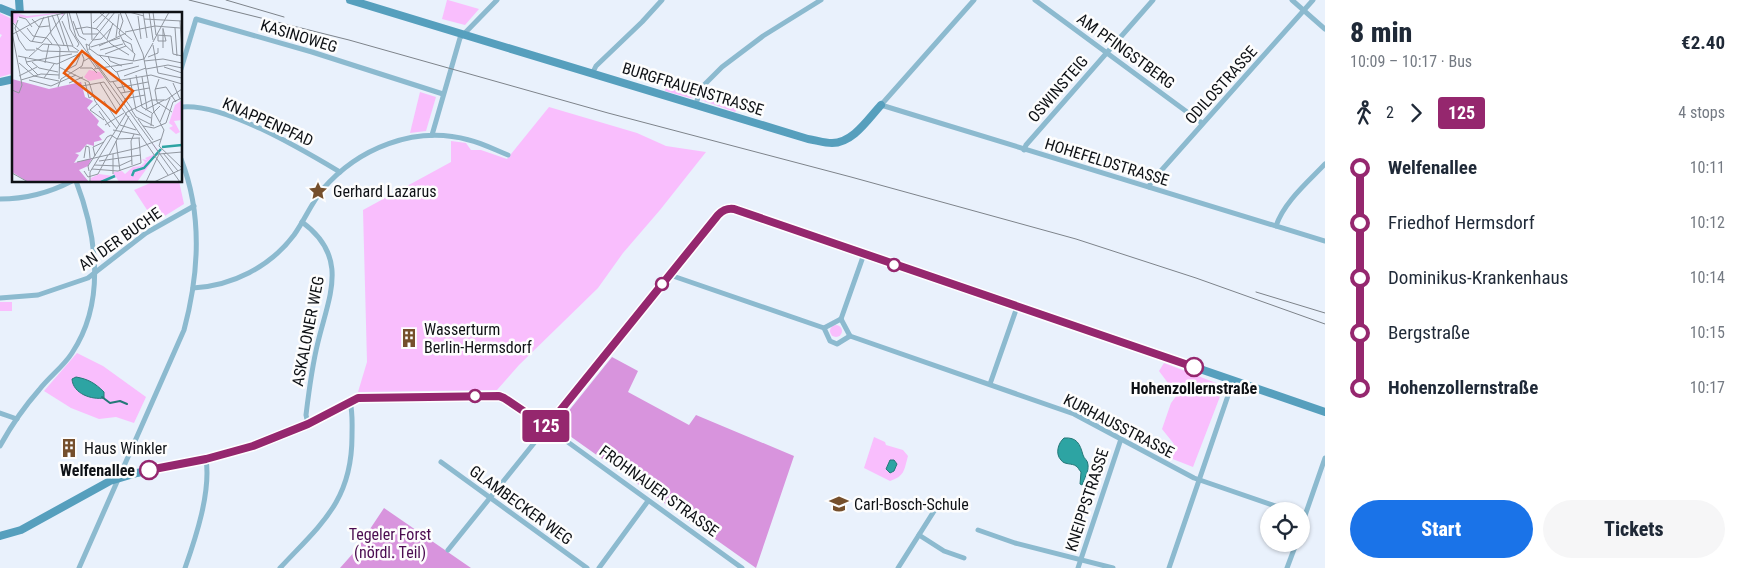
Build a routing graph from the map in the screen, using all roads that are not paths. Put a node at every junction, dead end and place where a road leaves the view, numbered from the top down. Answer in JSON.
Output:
{"nodes":[{"id":1,"x":350,"y":0,"type":"edge"},
{"id":2,"x":497,"y":0,"type":"edge"},
{"id":3,"x":662,"y":0,"type":"edge"},
{"id":4,"x":821,"y":0,"type":"edge"},
{"id":5,"x":974,"y":0,"type":"edge"},
{"id":6,"x":1035,"y":0,"type":"edge"},
{"id":7,"x":1153,"y":0,"type":"edge"},
{"id":8,"x":1292,"y":0,"type":"edge"},
{"id":9,"x":1313,"y":0,"type":"edge"},
{"id":10,"x":0,"y":8,"type":"edge"},
{"id":11,"x":1304,"y":10,"type":"junction"},
{"id":12,"x":12,"y":13,"type":"edge"},
{"id":13,"x":1325,"y":29,"type":"edge"},
{"id":14,"x":464,"y":34,"type":"junction"},
{"id":15,"x":1106,"y":53,"type":"junction"},
{"id":16,"x":182,"y":65,"type":"edge"},
{"id":17,"x":593,"y":72,"type":"junction"},
{"id":18,"x":443,"y":94,"type":"junction"},
{"id":19,"x":696,"y":104,"type":"junction"},
{"id":20,"x":881,"y":105,"type":"junction"},
{"id":21,"x":182,"y":107,"type":"edge"},
{"id":22,"x":1202,"y":123,"type":"junction"},
{"id":23,"x":432,"y":135,"type":"junction"},
{"id":24,"x":1024,"y":150,"type":"junction"},
{"id":25,"x":508,"y":155,"type":"dead end"},
{"id":26,"x":182,"y":161,"type":"edge"},
{"id":27,"x":1325,"y":164,"type":"edge"},
{"id":28,"x":340,"y":172,"type":"junction"},
{"id":29,"x":70,"y":182,"type":"edge"},
{"id":30,"x":76,"y":182,"type":"edge"},
{"id":31,"x":1149,"y":187,"type":"junction"},
{"id":32,"x":0,"y":199,"type":"edge"},
{"id":33,"x":194,"y":206,"type":"junction"},
{"id":34,"x":302,"y":222,"type":"junction"},
{"id":35,"x":1276,"y":226,"type":"junction"},
{"id":36,"x":1325,"y":241,"type":"edge"},
{"id":37,"x":864,"y":254,"type":"junction"},
{"id":38,"x":95,"y":274,"type":"junction"},
{"id":39,"x":670,"y":275,"type":"junction"},
{"id":40,"x":193,"y":288,"type":"junction"},
{"id":41,"x":0,"y":298,"type":"edge"},
{"id":42,"x":1017,"y":306,"type":"junction"},
{"id":43,"x":841,"y":319,"type":"junction"},
{"id":44,"x":824,"y":328,"type":"junction"},
{"id":45,"x":850,"y":336,"type":"junction"},
{"id":46,"x":1233,"y":380,"type":"junction"},
{"id":47,"x":990,"y":384,"type":"junction"},
{"id":48,"x":350,"y":402,"type":"junction"},
{"id":49,"x":1325,"y":412,"type":"edge"},
{"id":50,"x":0,"y":413,"type":"edge"},
{"id":51,"x":17,"y":419,"type":"junction"},
{"id":52,"x":308,"y":424,"type":"junction"},
{"id":53,"x":547,"y":427,"type":"junction"},
{"id":54,"x":1121,"y":439,"type":"junction"},
{"id":55,"x":0,"y":446,"type":"edge"},
{"id":56,"x":1325,"y":458,"type":"edge"},
{"id":57,"x":206,"y":459,"type":"junction"},
{"id":58,"x":441,"y":462,"type":"dead end"},
{"id":59,"x":119,"y":478,"type":"junction"},
{"id":60,"x":1199,"y":480,"type":"junction"},
{"id":61,"x":490,"y":498,"type":"junction"},
{"id":62,"x":648,"y":501,"type":"junction"},
{"id":63,"x":1264,"y":502,"type":"edge"},
{"id":64,"x":1308,"y":502,"type":"edge"},
{"id":65,"x":936,"y":508,"type":"dead end"},
{"id":66,"x":978,"y":530,"type":"dead end"},
{"id":67,"x":919,"y":535,"type":"junction"},
{"id":68,"x":0,"y":536,"type":"edge"},
{"id":69,"x":448,"y":550,"type":"dead end"},
{"id":70,"x":1293,"y":552,"type":"edge"},
{"id":71,"x":964,"y":558,"type":"dead end"},
{"id":72,"x":1080,"y":559,"type":"junction"},
{"id":73,"x":79,"y":568,"type":"edge"},
{"id":74,"x":185,"y":568,"type":"edge"},
{"id":75,"x":280,"y":568,"type":"edge"},
{"id":76,"x":587,"y":568,"type":"edge"},
{"id":77,"x":599,"y":568,"type":"edge"},
{"id":78,"x":742,"y":568,"type":"edge"},
{"id":79,"x":898,"y":568,"type":"edge"},
{"id":80,"x":1078,"y":568,"type":"edge"},
{"id":81,"x":1113,"y":568,"type":"edge"},
{"id":82,"x":1169,"y":568,"type":"edge"},
{"id":83,"x":1287,"y":568,"type":"edge"}],
"edges":[{"from":1,"to":14,"type":"street","name":"BURGFRAUENSTRASSE"},
{"from":2,"to":14,"type":"street"},
{"from":3,"to":17,"type":"street"},
{"from":4,"to":19,"type":"street"},
{"from":5,"to":20,"type":"street","name":"BURGFRAUENSTRASSE"},
{"from":6,"to":15,"type":"street","name":"AM PFINGSTBERG"},
{"from":7,"to":15,"type":"street","name":"OSWINSTEIG"},
{"from":8,"to":11,"type":"street"},
{"from":9,"to":11,"type":"street","name":"ODILOSTRASSE"},
{"from":10,"to":12,"type":"street"},
{"from":11,"to":13,"type":"street"},
{"from":11,"to":22,"type":"street","name":"ODILOSTRASSE"},
{"from":14,"to":17,"type":"street","name":"BURGFRAUENSTRASSE"},
{"from":14,"to":18,"type":"street"},
{"from":15,"to":22,"type":"street","name":"AM PFINGSTBERG"},
{"from":15,"to":24,"type":"street","name":"OSWINSTEIG"},
{"from":16,"to":18,"type":"street","name":"KASINOWEG"},
{"from":17,"to":19,"type":"street","name":"BURGFRAUENSTRASSE"},
{"from":18,"to":23,"type":"street"},
{"from":19,"to":20,"type":"street","name":"BURGFRAUENSTRASSE"},
{"from":20,"to":24,"type":"street","name":"HOHEFELDSTRASSE"},
{"from":21,"to":28,"type":"street","name":"KNAPPENPFAD"},
{"from":22,"to":31,"type":"street","name":"ODILOSTRASSE"},
{"from":23,"to":25,"type":"street"},
{"from":23,"to":28,"type":"street"},
{"from":24,"to":31,"type":"street","name":"HOHEFELDSTRASSE"},
{"from":26,"to":33,"type":"street"},
{"from":27,"to":35,"type":"street"},
{"from":28,"to":34,"type":"street"},
{"from":29,"to":32,"type":"street"},
{"from":30,"to":38,"type":"street"},
{"from":31,"to":35,"type":"street","name":"HOHEFELDSTRASSE"},
{"from":33,"to":38,"type":"street","name":"AN DER BUCHE"},
{"from":33,"to":40,"type":"street"},
{"from":34,"to":40,"type":"street"},
{"from":34,"to":52,"type":"street","name":"ASKALONER WEG"},
{"from":35,"to":36,"type":"street","name":"HOHEFELDSTRASSE"},
{"from":37,"to":39,"type":"street"},
{"from":37,"to":42,"type":"street"},
{"from":37,"to":43,"type":"street"},
{"from":38,"to":41,"type":"street","name":"AN DER BUCHE"},
{"from":38,"to":51,"type":"street"},
{"from":39,"to":44,"type":"street","name":"KURHAUSSTRASSE"},
{"from":39,"to":53,"type":"street"},
{"from":40,"to":59,"type":"street"},
{"from":42,"to":46,"type":"street"},
{"from":42,"to":47,"type":"street"},
{"from":43,"to":44,"type":"street"},
{"from":43,"to":45,"type":"street"},
{"from":44,"to":45,"type":"street","name":"KURHAUSSTRASSE"},
{"from":45,"to":47,"type":"street","name":"KURHAUSSTRASSE"},
{"from":46,"to":49,"type":"street"},
{"from":46,"to":60,"type":"street"},
{"from":47,"to":54,"type":"street","name":"KURHAUSSTRASSE"},
{"from":48,"to":52,"type":"street","name":"FROHNAUER STRASSE"},
{"from":48,"to":53,"type":"street","name":"FROHNAUER STRASSE"},
{"from":48,"to":75,"type":"street"},
{"from":50,"to":51,"type":"street"},
{"from":51,"to":55,"type":"street"},
{"from":52,"to":57,"type":"street","name":"FROHNAUER STRASSE"},
{"from":53,"to":61,"type":"street"},
{"from":53,"to":62,"type":"street","name":"FROHNAUER STRASSE"},
{"from":54,"to":60,"type":"street","name":"KURHAUSSTRASSE"},
{"from":54,"to":72,"type":"street","name":"KNEIPPSTRASSE"},
{"from":56,"to":64,"type":"street"},
{"from":57,"to":59,"type":"street","name":"FROHNAUER STRASSE"},
{"from":57,"to":74,"type":"street"},
{"from":58,"to":61,"type":"street","name":"GLAMBECKER WEG"},
{"from":59,"to":68,"type":"street","name":"FROHNAUER STRASSE"},
{"from":59,"to":73,"type":"street"},
{"from":60,"to":63,"type":"street","name":"KURHAUSSTRASSE"},
{"from":60,"to":82,"type":"street"},
{"from":61,"to":69,"type":"street"},
{"from":61,"to":76,"type":"street","name":"GLAMBECKER WEG"},
{"from":62,"to":77,"type":"street"},
{"from":62,"to":78,"type":"street","name":"FROHNAUER STRASSE"},
{"from":65,"to":67,"type":"street"},
{"from":66,"to":72,"type":"street"},
{"from":67,"to":71,"type":"street"},
{"from":67,"to":79,"type":"street"},
{"from":70,"to":83,"type":"street"},
{"from":72,"to":80,"type":"street","name":"KNEIPPSTRASSE"},
{"from":72,"to":81,"type":"street"}]}
